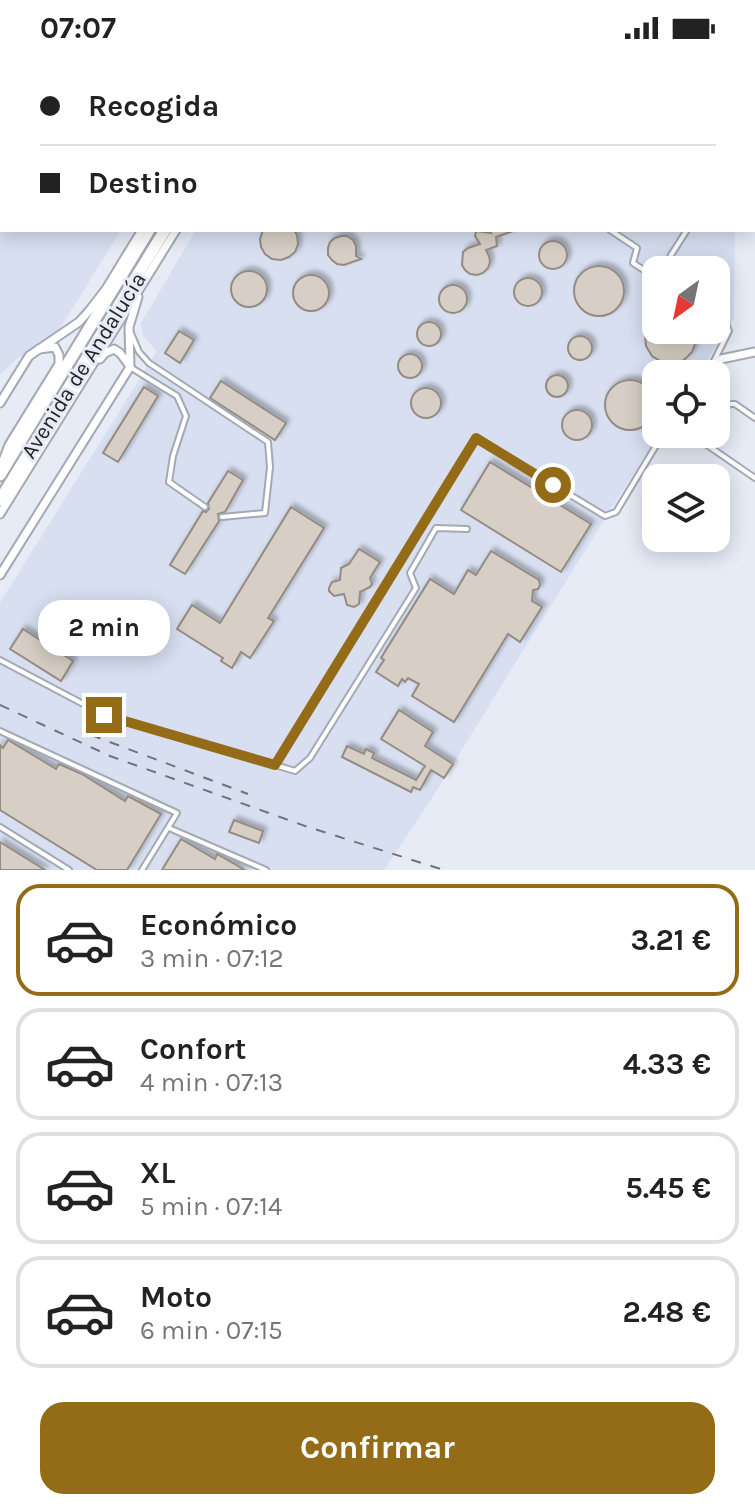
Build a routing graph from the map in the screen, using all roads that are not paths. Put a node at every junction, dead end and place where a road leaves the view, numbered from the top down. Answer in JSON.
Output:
{"nodes":[{"id":1,"x":141,"y":232,"type":"edge"},
{"id":2,"x":148,"y":232,"type":"edge"},
{"id":3,"x":164,"y":232,"type":"edge"},
{"id":4,"x":175,"y":232,"type":"edge"},
{"id":5,"x":613,"y":232,"type":"edge"},
{"id":6,"x":686,"y":232,"type":"edge"},
{"id":7,"x":671,"y":256,"type":"edge"},
{"id":8,"x":128,"y":263,"type":"junction"},
{"id":9,"x":642,"y":269,"type":"edge"},
{"id":10,"x":140,"y":287,"type":"junction"},
{"id":11,"x":106,"y":289,"type":"junction"},
{"id":12,"x":129,"y":327,"type":"junction"},
{"id":13,"x":37,"y":349,"type":"junction"},
{"id":14,"x":755,"y":352,"type":"edge"},
{"id":15,"x":720,"y":360,"type":"edge"},
{"id":16,"x":130,"y":367,"type":"junction"},
{"id":17,"x":76,"y":392,"type":"junction"},
{"id":18,"x":0,"y":402,"type":"edge"},
{"id":19,"x":730,"y":404,"type":"edge"},
{"id":20,"x":755,"y":418,"type":"edge"},
{"id":21,"x":655,"y":448,"type":"edge"},
{"id":22,"x":710,"y":448,"type":"edge"},
{"id":23,"x":0,"y":472,"type":"edge"},
{"id":24,"x":755,"y":478,"type":"edge"},
{"id":25,"x":0,"y":500,"type":"edge"},
{"id":26,"x":205,"y":507,"type":"dead end"},
{"id":27,"x":0,"y":514,"type":"edge"},
{"id":28,"x":222,"y":517,"type":"dead end"},
{"id":29,"x":467,"y":529,"type":"dead end"},
{"id":30,"x":0,"y":575,"type":"edge"},
{"id":31,"x":0,"y":660,"type":"edge"},
{"id":32,"x":0,"y":731,"type":"edge"},
{"id":33,"x":275,"y":765,"type":"junction"},
{"id":34,"x":0,"y":827,"type":"edge"},
{"id":35,"x":168,"y":828,"type":"junction"},
{"id":36,"x":69,"y":870,"type":"edge"},
{"id":37,"x":142,"y":870,"type":"edge"},
{"id":38,"x":266,"y":870,"type":"edge"}],
"edges":[{"from":1,"to":11,"type":"street"},
{"from":2,"to":8,"type":"main road","name":"Avenida de Andalucía"},
{"from":3,"to":25,"type":"main road","name":"Avenida de Andalucía"},
{"from":4,"to":10,"type":"street"},
{"from":5,"to":9,"type":"lane"},
{"from":6,"to":7,"type":"lane"},
{"from":8,"to":11,"type":"street"},
{"from":8,"to":23,"type":"main road","name":"Avenida de Andalucía"},
{"from":10,"to":12,"type":"street"},
{"from":10,"to":17,"type":"street"},
{"from":11,"to":13,"type":"street"},
{"from":12,"to":16,"type":"street"},
{"from":12,"to":28,"type":"lane"},
{"from":13,"to":18,"type":"street"},
{"from":13,"to":23,"type":"street"},
{"from":14,"to":15,"type":"street"},
{"from":16,"to":17,"type":"street"},
{"from":16,"to":26,"type":"lane"},
{"from":16,"to":30,"type":"street"},
{"from":17,"to":27,"type":"street"},
{"from":19,"to":20,"type":"lane"},
{"from":21,"to":33,"type":"lane"},
{"from":22,"to":24,"type":"lane"},
{"from":29,"to":33,"type":"lane"},
{"from":31,"to":33,"type":"lane"},
{"from":32,"to":35,"type":"lane"},
{"from":34,"to":36,"type":"lane"},
{"from":35,"to":37,"type":"lane"},
{"from":35,"to":38,"type":"lane"}]}
